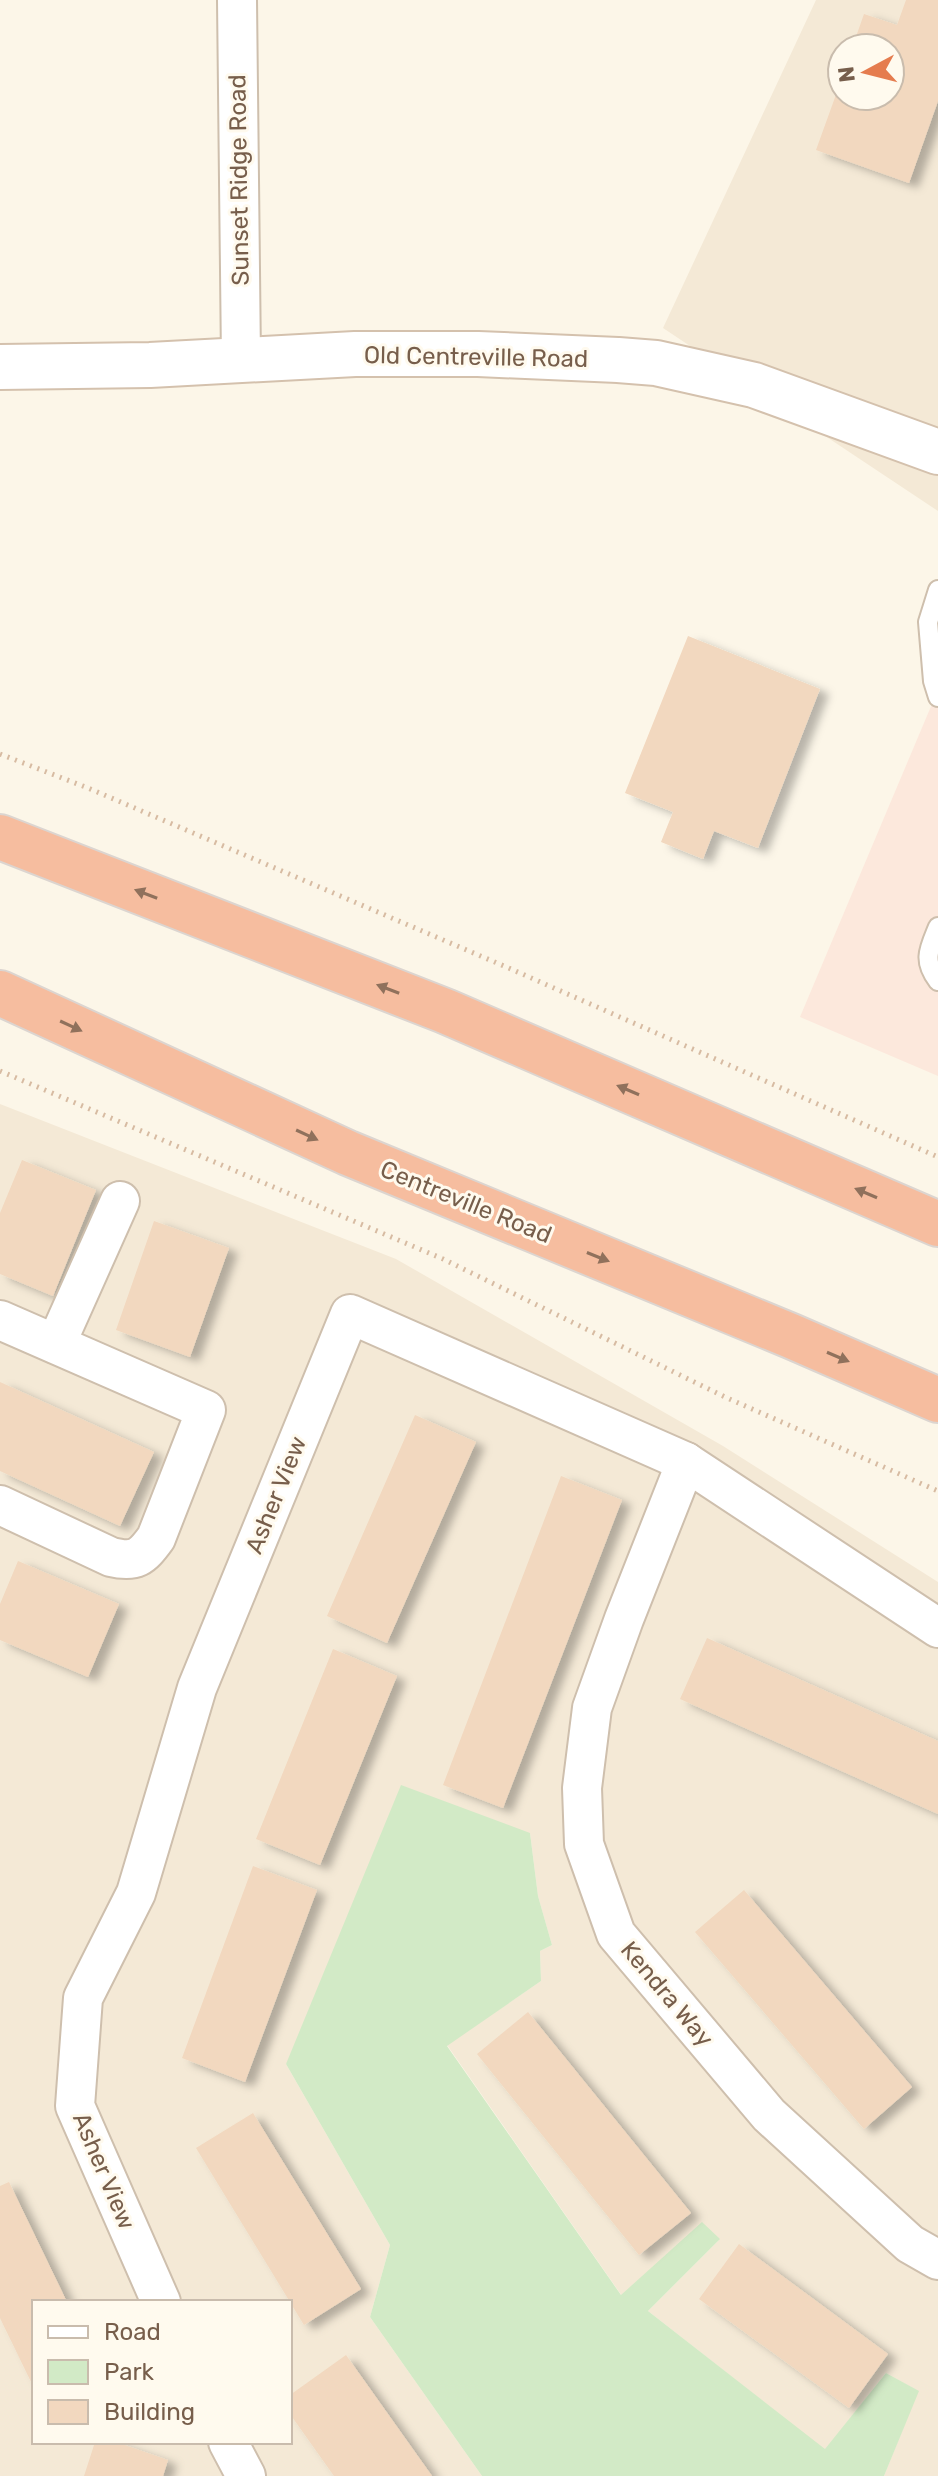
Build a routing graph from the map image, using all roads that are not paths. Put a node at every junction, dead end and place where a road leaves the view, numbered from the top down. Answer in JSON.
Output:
{"nodes":[{"id":1,"x":237,"y":0,"type":"edge"},
{"id":2,"x":241,"y":360,"type":"junction"},
{"id":3,"x":0,"y":367,"type":"edge"},
{"id":4,"x":938,"y":452,"type":"edge"},
{"id":5,"x":938,"y":590,"type":"edge"},
{"id":6,"x":938,"y":697,"type":"edge"},
{"id":7,"x":0,"y":837,"type":"edge"},
{"id":8,"x":938,"y":927,"type":"edge"},
{"id":9,"x":938,"y":981,"type":"edge"},
{"id":10,"x":0,"y":993,"type":"edge"},
{"id":11,"x":120,"y":1201,"type":"dead end"},
{"id":12,"x":938,"y":1224,"type":"edge"},
{"id":13,"x":0,"y":1320,"type":"edge"},
{"id":14,"x":56,"y":1344,"type":"junction"},
{"id":15,"x":938,"y":1400,"type":"edge"},
{"id":16,"x":686,"y":1462,"type":"junction"},
{"id":17,"x":0,"y":1505,"type":"edge"},
{"id":18,"x":938,"y":1628,"type":"edge"},
{"id":19,"x":938,"y":2260,"type":"edge"},
{"id":20,"x":160,"y":2300,"type":"edge"}],
"edges":[{"from":1,"to":2,"type":"street","name":"Sunset Ridge Road"},
{"from":2,"to":3,"type":"street","name":"Old Centreville Road"},
{"from":2,"to":4,"type":"street","name":"Old Centreville Road"},
{"from":5,"to":6,"type":"lane"},
{"from":12,"to":7,"type":"highway","one_way":true},
{"from":8,"to":9,"type":"lane"},
{"from":10,"to":15,"type":"highway","name":"Centreville Road","one_way":true},
{"from":11,"to":14,"type":"street"},
{"from":13,"to":14,"type":"street"},
{"from":14,"to":17,"type":"street"},
{"from":16,"to":18,"type":"street","name":"Asher View"},
{"from":16,"to":19,"type":"street","name":"Kendra Way"},
{"from":16,"to":20,"type":"street","name":"Asher View"}]}
